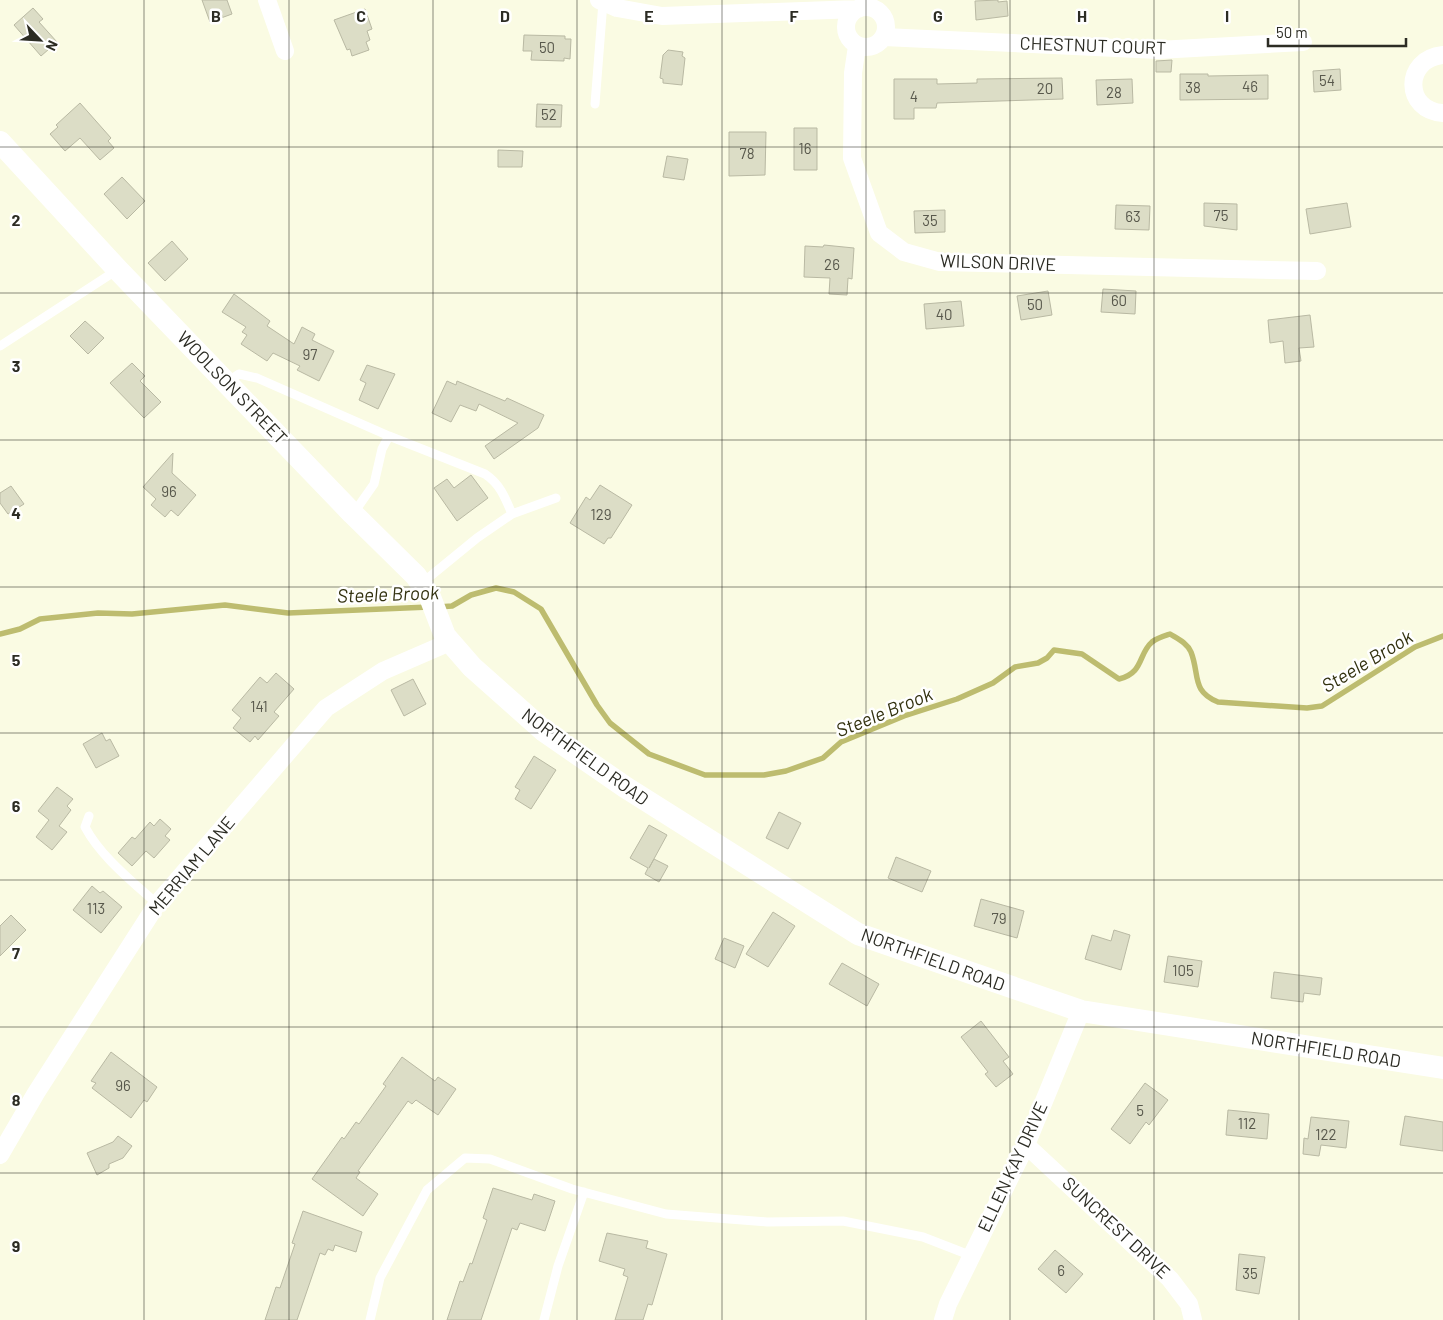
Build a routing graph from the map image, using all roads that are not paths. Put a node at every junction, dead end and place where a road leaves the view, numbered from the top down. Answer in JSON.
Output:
{"nodes":[{"id":1,"x":266,"y":0,"type":"edge"},
{"id":2,"x":601,"y":1,"type":"edge"},
{"id":3,"x":867,"y":5,"type":"edge"},
{"id":4,"x":884,"y":37,"type":"junction"},
{"id":5,"x":1303,"y":42,"type":"dead end"},
{"id":6,"x":857,"y":46,"type":"junction"},
{"id":7,"x":285,"y":51,"type":"dead end"},
{"id":8,"x":1443,"y":55,"type":"edge"},
{"id":9,"x":595,"y":104,"type":"dead end"},
{"id":10,"x":1443,"y":113,"type":"edge"},
{"id":11,"x":0,"y":142,"type":"edge"},
{"id":12,"x":118,"y":270,"type":"junction"},
{"id":13,"x":1317,"y":271,"type":"dead end"},
{"id":14,"x":0,"y":346,"type":"edge"},
{"id":15,"x":227,"y":383,"type":"junction"},
{"id":16,"x":389,"y":436,"type":"junction"},
{"id":17,"x":556,"y":498,"type":"dead end"},
{"id":18,"x":353,"y":514,"type":"junction"},
{"id":19,"x":512,"y":514,"type":"junction"},
{"id":20,"x":426,"y":591,"type":"junction"},
{"id":21,"x":445,"y":634,"type":"junction"},
{"id":22,"x":89,"y":816,"type":"dead end"},
{"id":23,"x":157,"y":904,"type":"junction"},
{"id":24,"x":1080,"y":1011,"type":"junction"},
{"id":25,"x":1443,"y":1068,"type":"edge"},
{"id":26,"x":1026,"y":1145,"type":"junction"},
{"id":27,"x":0,"y":1155,"type":"edge"},
{"id":28,"x":584,"y":1192,"type":"junction"},
{"id":29,"x":972,"y":1256,"type":"junction"},
{"id":30,"x":370,"y":1320,"type":"edge"},
{"id":31,"x":544,"y":1320,"type":"edge"},
{"id":32,"x":943,"y":1320,"type":"edge"},
{"id":33,"x":1193,"y":1320,"type":"edge"}],
"edges":[{"from":1,"to":7,"type":"street"},
{"from":2,"to":3,"type":"street"},
{"from":2,"to":9,"type":"lane"},
{"from":3,"to":4,"type":"street"},
{"from":3,"to":6,"type":"street"},
{"from":4,"to":5,"type":"street","name":"CHESTNUT COURT"},
{"from":4,"to":6,"type":"street"},
{"from":6,"to":13,"type":"street","name":"WILSON DRIVE"},
{"from":8,"to":10,"type":"street"},
{"from":11,"to":12,"type":"street","name":"WOOLSON STREET"},
{"from":12,"to":14,"type":"lane"},
{"from":12,"to":15,"type":"street","name":"WOOLSON STREET"},
{"from":15,"to":16,"type":"lane"},
{"from":15,"to":18,"type":"street","name":"WOOLSON STREET"},
{"from":16,"to":18,"type":"lane"},
{"from":16,"to":19,"type":"lane"},
{"from":17,"to":19,"type":"lane"},
{"from":18,"to":20,"type":"street","name":"WOOLSON STREET"},
{"from":19,"to":20,"type":"lane"},
{"from":20,"to":21,"type":"street","name":"WOOLSON STREET"},
{"from":21,"to":23,"type":"street","name":"MERRIAM LANE"},
{"from":21,"to":24,"type":"street","name":"NORTHFIELD ROAD"},
{"from":22,"to":23,"type":"lane"},
{"from":23,"to":27,"type":"street","name":"MERRIAM LANE"},
{"from":24,"to":25,"type":"street","name":"NORTHFIELD ROAD"},
{"from":24,"to":26,"type":"street","name":"ELLEN KAY DRIVE"},
{"from":26,"to":29,"type":"street","name":"ELLEN KAY DRIVE"},
{"from":26,"to":33,"type":"street","name":"SUNCREST DRIVE"},
{"from":28,"to":29,"type":"lane"},
{"from":28,"to":30,"type":"lane"},
{"from":28,"to":31,"type":"lane"},
{"from":29,"to":32,"type":"street","name":"ELLEN KAY DRIVE"}]}
